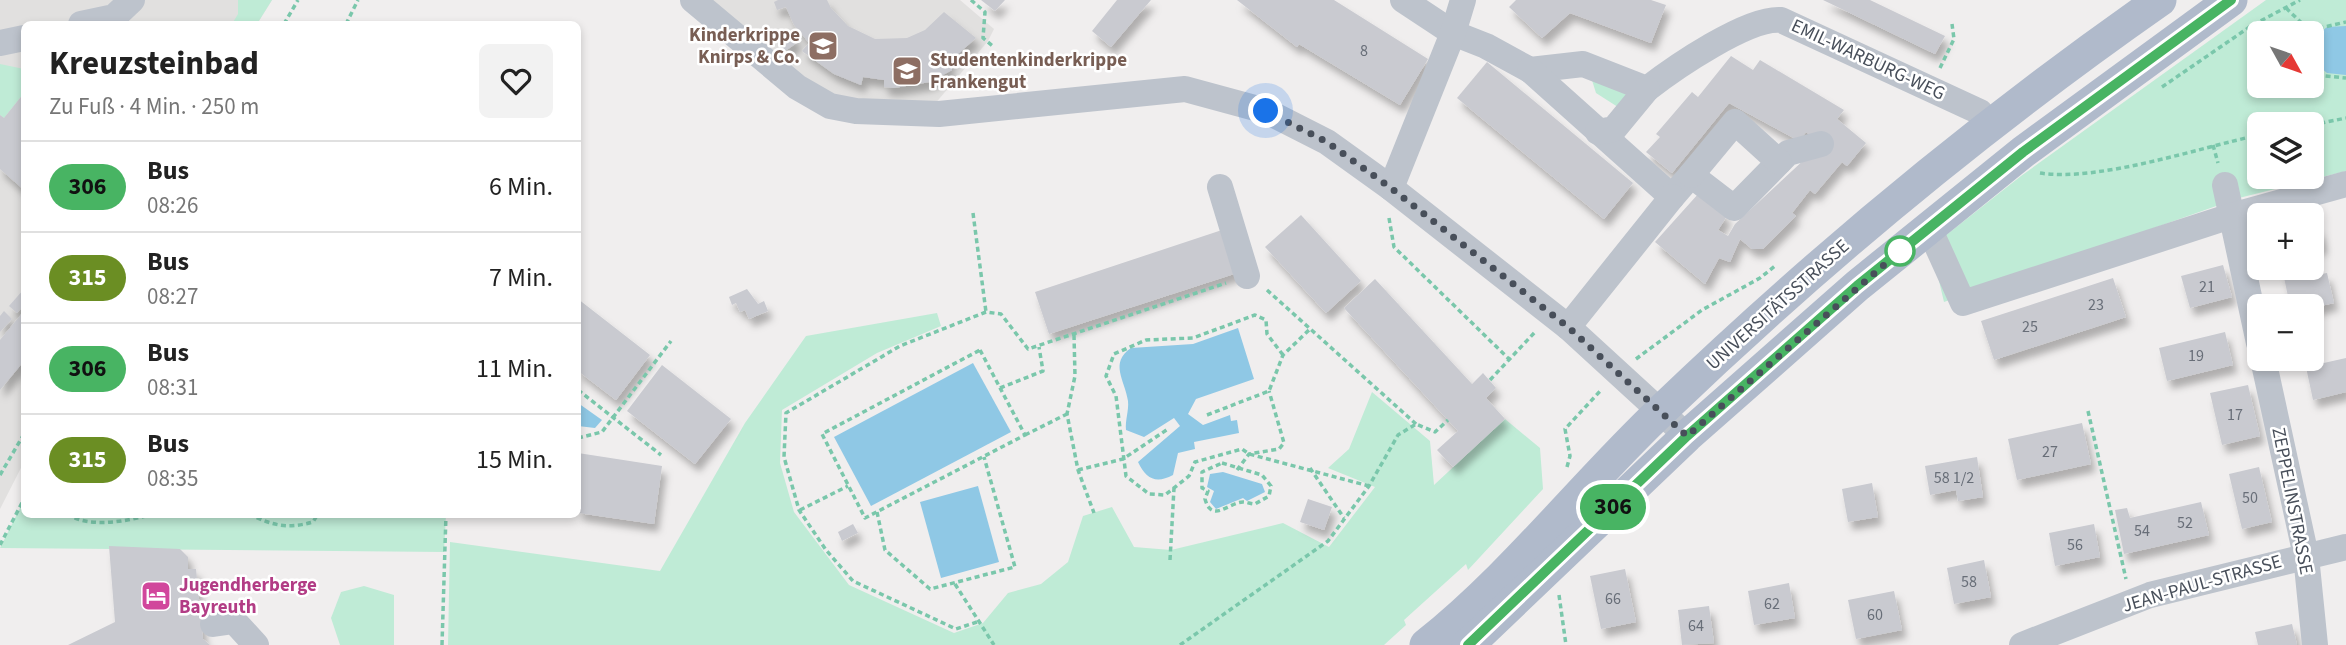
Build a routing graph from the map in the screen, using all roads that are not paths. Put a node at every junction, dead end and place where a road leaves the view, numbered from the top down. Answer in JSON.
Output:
{"nodes":[{"id":1,"x":693,"y":0,"type":"edge"},
{"id":2,"x":1403,"y":0,"type":"edge"},
{"id":3,"x":1463,"y":0,"type":"edge"},
{"id":4,"x":2161,"y":0,"type":"edge"},
{"id":5,"x":2241,"y":13,"type":"edge"},
{"id":6,"x":121,"y":14,"type":"edge"},
{"id":7,"x":92,"y":21,"type":"edge"},
{"id":8,"x":1453,"y":33,"type":"junction"},
{"id":9,"x":21,"y":39,"type":"edge"},
{"id":10,"x":0,"y":43,"type":"edge"},
{"id":11,"x":1530,"y":70,"type":"junction"},
{"id":12,"x":1647,"y":89,"type":"junction"},
{"id":13,"x":1980,"y":112,"type":"dead end"},
{"id":14,"x":1598,"y":131,"type":"junction"},
{"id":15,"x":1821,"y":144,"type":"dead end"},
{"id":16,"x":1779,"y":162,"type":"junction"},
{"id":17,"x":1691,"y":176,"type":"junction"},
{"id":18,"x":2346,"y":184,"type":"edge"},
{"id":19,"x":2225,"y":185,"type":"dead end"},
{"id":20,"x":1220,"y":187,"type":"dead end"},
{"id":21,"x":1391,"y":188,"type":"junction"},
{"id":22,"x":1672,"y":197,"type":"junction"},
{"id":23,"x":2231,"y":216,"type":"junction"},
{"id":24,"x":1929,"y":228,"type":"junction"},
{"id":25,"x":1247,"y":276,"type":"road end"},
{"id":26,"x":2248,"y":294,"type":"edge"},
{"id":27,"x":1559,"y":321,"type":"junction"},
{"id":28,"x":2266,"y":371,"type":"edge"},
{"id":29,"x":1661,"y":411,"type":"junction"},
{"id":30,"x":1687,"y":436,"type":"junction"},
{"id":31,"x":2346,"y":547,"type":"edge"},
{"id":32,"x":2306,"y":556,"type":"junction"},
{"id":33,"x":213,"y":624,"type":"dead end"},
{"id":34,"x":256,"y":645,"type":"edge"},
{"id":35,"x":1426,"y":645,"type":"edge"},
{"id":36,"x":1468,"y":645,"type":"edge"},
{"id":37,"x":2022,"y":645,"type":"edge"},
{"id":38,"x":2315,"y":645,"type":"edge"}],
"edges":[{"from":1,"to":21,"type":"street"},
{"from":2,"to":8,"type":"street"},
{"from":3,"to":8,"type":"street"},
{"from":4,"to":29,"type":"main road","name":"UNIVERSITÄTSSTRASSE"},
{"from":5,"to":24,"type":"main road","name":"UNIVERSITÄTSSTRASSE"},
{"from":6,"to":7,"type":"street"},
{"from":8,"to":11,"type":"street"},
{"from":8,"to":21,"type":"street"},
{"from":9,"to":10,"type":"street"},
{"from":11,"to":12,"type":"street"},
{"from":11,"to":14,"type":"street"},
{"from":12,"to":13,"type":"street","name":"EMIL-WARBURG-WEG"},
{"from":12,"to":14,"type":"street","name":"EMIL-WARBURG-WEG"},
{"from":14,"to":22,"type":"street"},
{"from":15,"to":16,"type":"street"},
{"from":16,"to":17,"type":"street"},
{"from":16,"to":17,"type":"street"},
{"from":17,"to":22,"type":"street"},
{"from":18,"to":23,"type":"street"},
{"from":19,"to":23,"type":"street"},
{"from":20,"to":25,"type":"street"},
{"from":21,"to":27,"type":"street"},
{"from":22,"to":27,"type":"street"},
{"from":23,"to":24,"type":"street"},
{"from":23,"to":26,"type":"street"},
{"from":24,"to":30,"type":"main road","name":"UNIVERSITÄTSSTRASSE"},
{"from":27,"to":29,"type":"street"},
{"from":28,"to":32,"type":"street","name":"ZEPPELINSTRASSE"},
{"from":29,"to":30,"type":"street"},
{"from":29,"to":35,"type":"main road","name":"UNIVERSITÄTSSTRASSE"},
{"from":30,"to":36,"type":"main road","name":"UNIVERSITÄTSSTRASSE"},
{"from":31,"to":32,"type":"street","name":"JEAN-PAUL-STRASSE"},
{"from":32,"to":37,"type":"street","name":"JEAN-PAUL-STRASSE"},
{"from":32,"to":38,"type":"street","name":"ZEPPELINSTRASSE"},
{"from":33,"to":34,"type":"street"}]}
